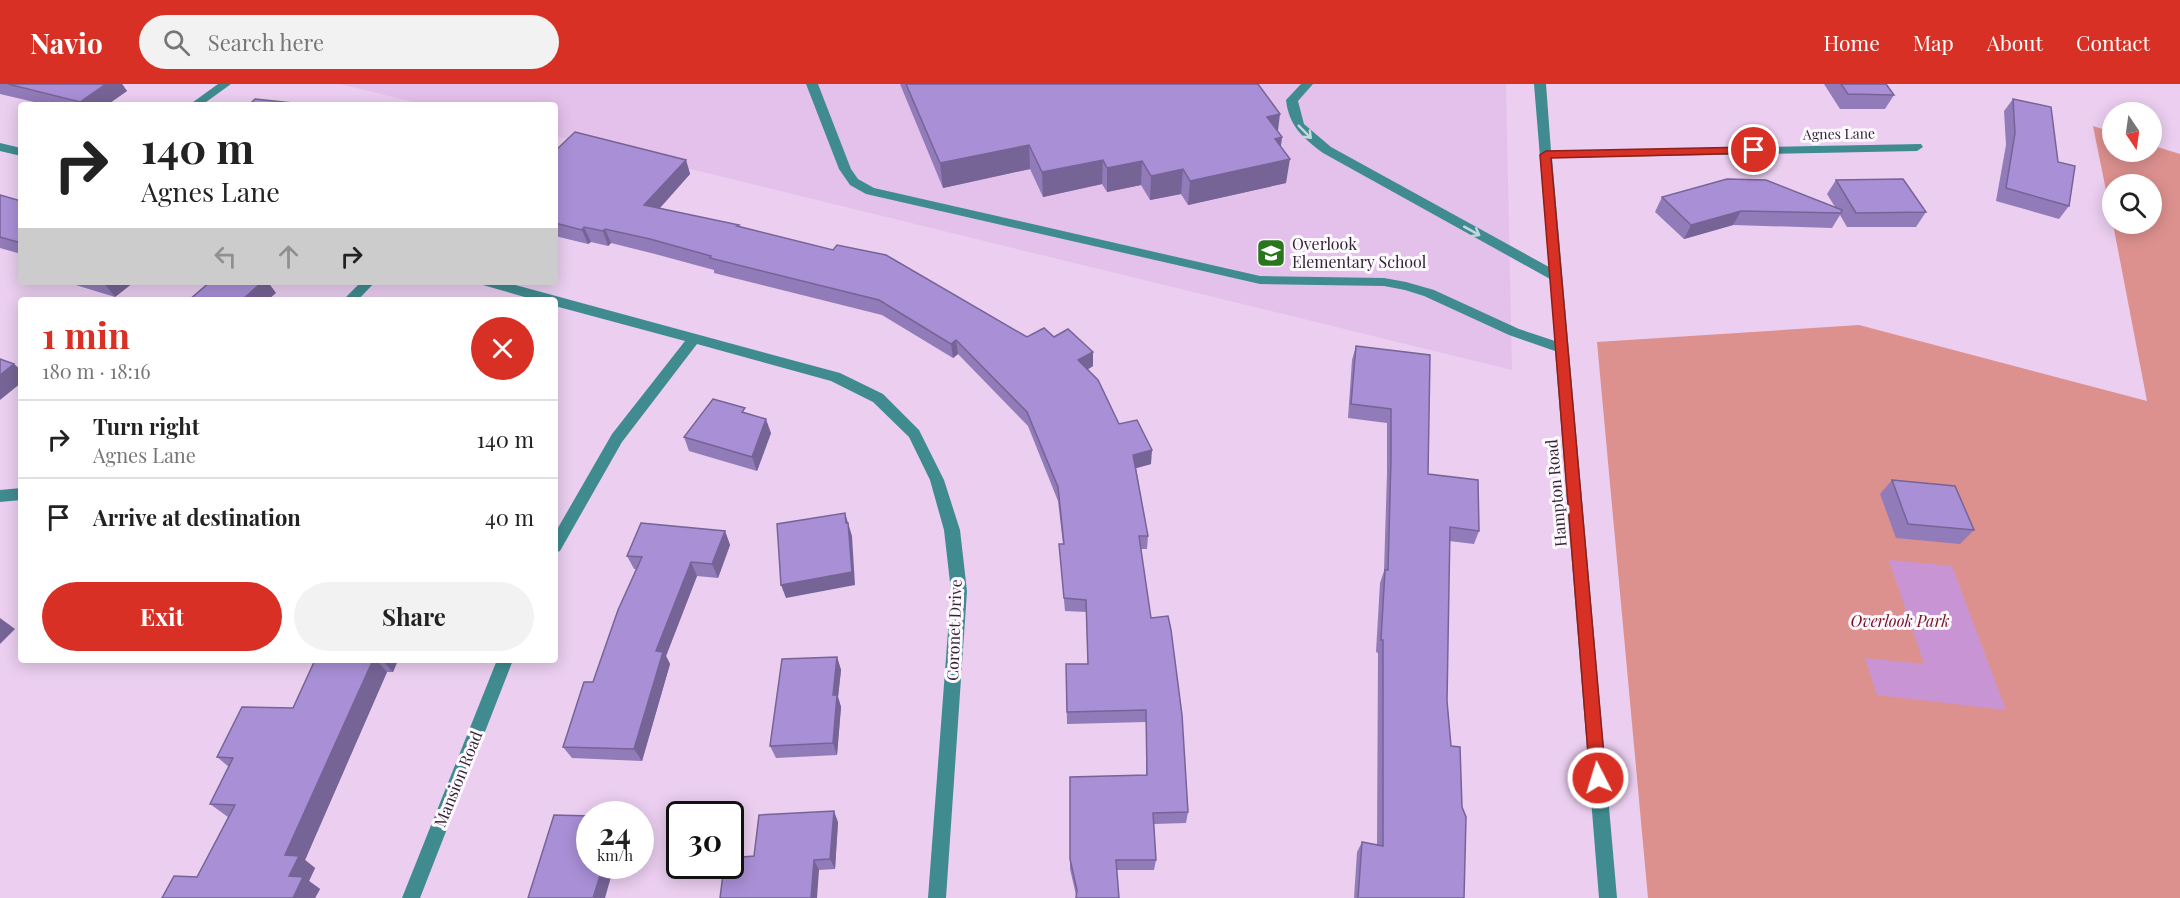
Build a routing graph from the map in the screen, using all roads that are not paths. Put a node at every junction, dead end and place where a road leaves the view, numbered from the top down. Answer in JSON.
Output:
{"nodes":[{"id":1,"x":225,"y":84,"type":"edge"},
{"id":2,"x":812,"y":84,"type":"edge"},
{"id":3,"x":1307,"y":84,"type":"edge"},
{"id":4,"x":1540,"y":84,"type":"edge"},
{"id":5,"x":199,"y":102,"type":"edge"},
{"id":6,"x":0,"y":147,"type":"edge"},
{"id":7,"x":1917,"y":147,"type":"dead end"},
{"id":8,"x":18,"y":151,"type":"edge"},
{"id":9,"x":1546,"y":155,"type":"junction"},
{"id":10,"x":1556,"y":278,"type":"junction"},
{"id":11,"x":366,"y":285,"type":"edge"},
{"id":12,"x":498,"y":285,"type":"edge"},
{"id":13,"x":354,"y":297,"type":"edge"},
{"id":14,"x":539,"y":297,"type":"edge"},
{"id":15,"x":558,"y":302,"type":"edge"},
{"id":16,"x":693,"y":340,"type":"junction"},
{"id":17,"x":1562,"y":348,"type":"junction"},
{"id":18,"x":18,"y":494,"type":"edge"},
{"id":19,"x":0,"y":496,"type":"edge"},
{"id":20,"x":558,"y":542,"type":"edge"},
{"id":21,"x":504,"y":663,"type":"edge"},
{"id":22,"x":411,"y":898,"type":"edge"},
{"id":23,"x":937,"y":898,"type":"edge"},
{"id":24,"x":1608,"y":898,"type":"edge"}],
"edges":[{"from":1,"to":5,"type":"street"},
{"from":2,"to":17,"type":"street"},
{"from":3,"to":10,"type":"street","one_way":true},
{"from":4,"to":9,"type":"street","name":"Hampton Road"},
{"from":6,"to":8,"type":"street"},
{"from":7,"to":9,"type":"street","name":"Agnes Lane"},
{"from":9,"to":10,"type":"street","name":"Hampton Road"},
{"from":10,"to":17,"type":"street","name":"Hampton Road"},
{"from":11,"to":13,"type":"street"},
{"from":12,"to":14,"type":"street","name":"Coronet Drive"},
{"from":15,"to":16,"type":"street","name":"Coronet Drive"},
{"from":16,"to":20,"type":"street"},
{"from":16,"to":23,"type":"street","name":"Coronet Drive"},
{"from":17,"to":24,"type":"street","name":"Hampton Road"},
{"from":18,"to":19,"type":"street"},
{"from":21,"to":22,"type":"street","name":"Mansion Road"}]}
